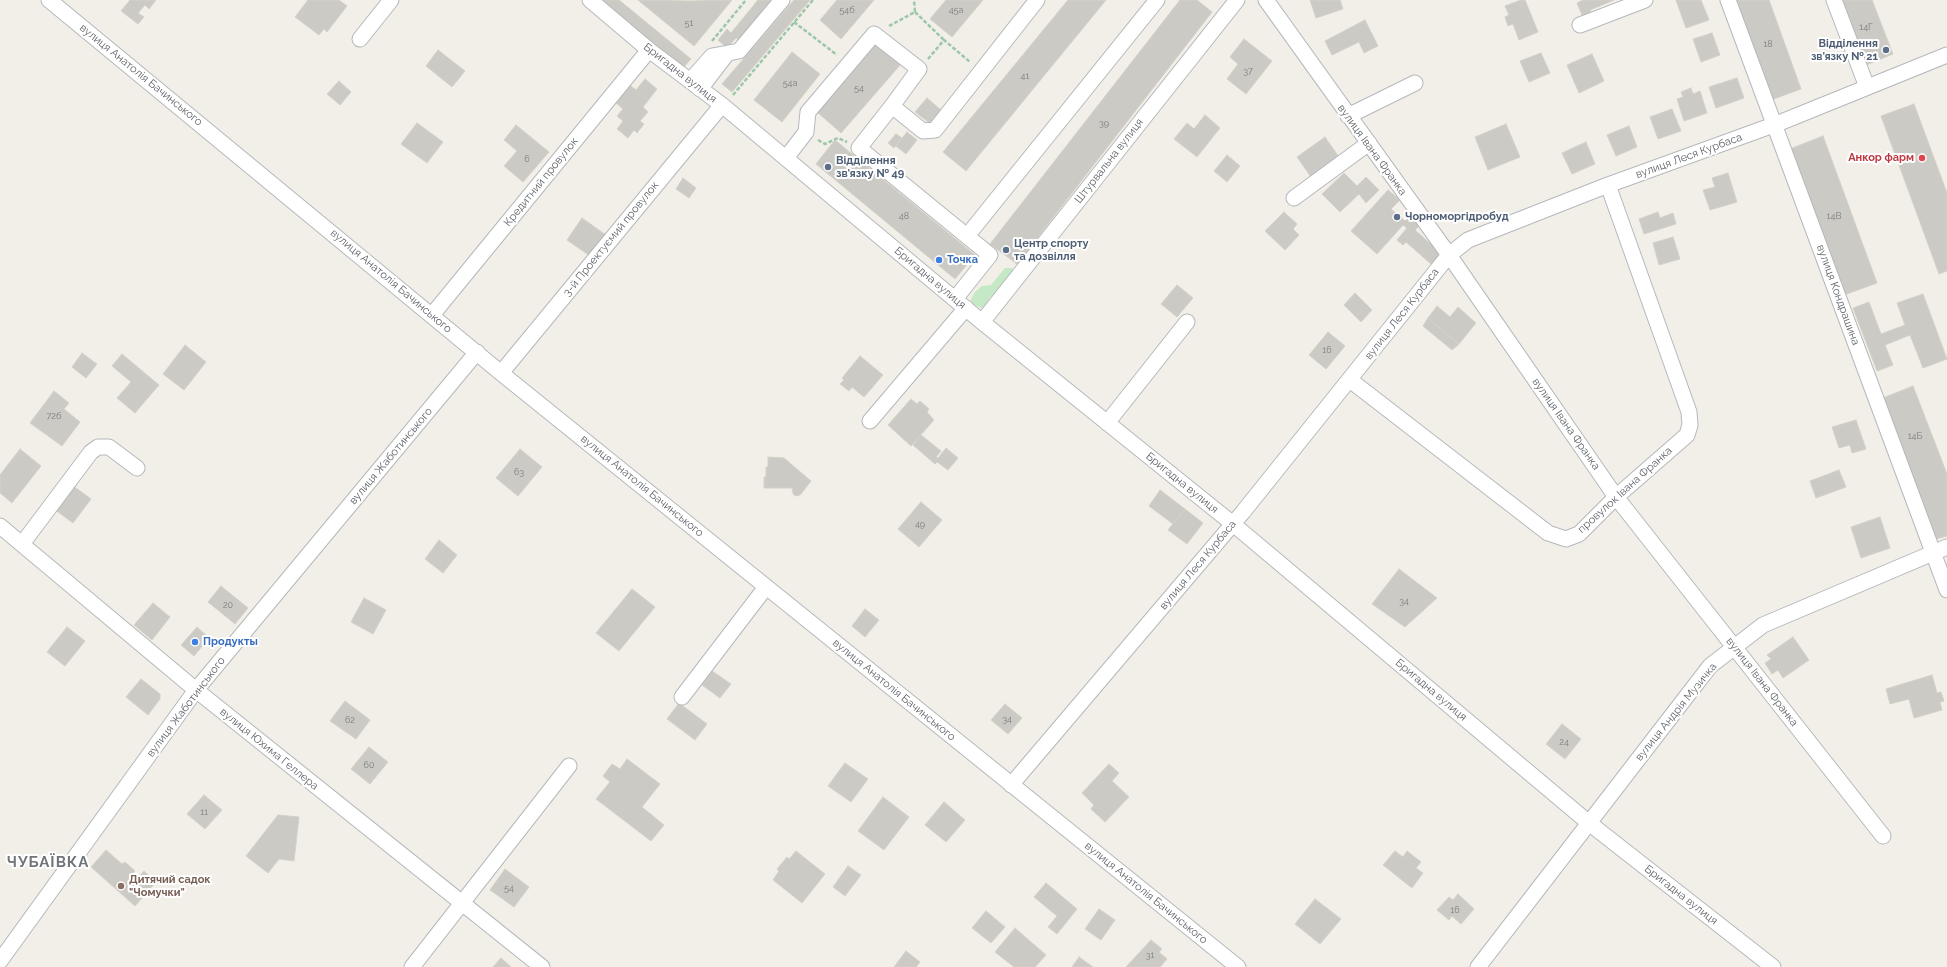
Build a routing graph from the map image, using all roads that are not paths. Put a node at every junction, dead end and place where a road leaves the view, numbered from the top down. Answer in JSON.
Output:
{"nodes":[{"id":1,"x":50,"y":0,"type":"edge"},
{"id":2,"x":391,"y":0,"type":"edge"},
{"id":3,"x":590,"y":0,"type":"edge"},
{"id":4,"x":782,"y":0,"type":"edge"},
{"id":5,"x":1037,"y":0,"type":"edge"},
{"id":6,"x":1157,"y":0,"type":"edge"},
{"id":7,"x":1237,"y":0,"type":"edge"},
{"id":8,"x":1266,"y":0,"type":"edge"},
{"id":9,"x":1645,"y":0,"type":"edge"},
{"id":10,"x":1728,"y":0,"type":"edge"},
{"id":11,"x":1834,"y":0,"type":"edge"},
{"id":12,"x":1580,"y":25,"type":"dead end"},
{"id":13,"x":360,"y":39,"type":"dead end"},
{"id":14,"x":650,"y":50,"type":"junction"},
{"id":15,"x":1947,"y":56,"type":"edge"},
{"id":16,"x":1415,"y":83,"type":"dead end"},
{"id":17,"x":695,"y":85,"type":"junction"},
{"id":18,"x":1867,"y":87,"type":"junction"},
{"id":19,"x":722,"y":106,"type":"junction"},
{"id":20,"x":892,"y":106,"type":"junction"},
{"id":21,"x":1348,"y":116,"type":"junction"},
{"id":22,"x":1775,"y":125,"type":"junction"},
{"id":23,"x":1369,"y":143,"type":"junction"},
{"id":24,"x":786,"y":158,"type":"junction"},
{"id":25,"x":1608,"y":185,"type":"junction"},
{"id":26,"x":1294,"y":198,"type":"dead end"},
{"id":27,"x":967,"y":236,"type":"junction"},
{"id":28,"x":1449,"y":255,"type":"junction"},
{"id":29,"x":961,"y":304,"type":"junction"},
{"id":30,"x":432,"y":315,"type":"junction"},
{"id":31,"x":982,"y":322,"type":"junction"},
{"id":32,"x":1187,"y":322,"type":"dead end"},
{"id":33,"x":477,"y":352,"type":"junction"},
{"id":34,"x":501,"y":373,"type":"junction"},
{"id":35,"x":1350,"y":380,"type":"junction"},
{"id":36,"x":870,"y":420,"type":"dead end"},
{"id":37,"x":1107,"y":422,"type":"junction"},
{"id":38,"x":137,"y":468,"type":"dead end"},
{"id":39,"x":1616,"y":496,"type":"junction"},
{"id":40,"x":1233,"y":524,"type":"junction"},
{"id":41,"x":0,"y":526,"type":"edge"},
{"id":42,"x":22,"y":544,"type":"junction"},
{"id":43,"x":1940,"y":549,"type":"edge"},
{"id":44,"x":766,"y":587,"type":"junction"},
{"id":45,"x":1947,"y":590,"type":"edge"},
{"id":46,"x":1734,"y":646,"type":"junction"},
{"id":47,"x":196,"y":690,"type":"junction"},
{"id":48,"x":682,"y":697,"type":"dead end"},
{"id":49,"x":569,"y":766,"type":"dead end"},
{"id":50,"x":1011,"y":785,"type":"junction"},
{"id":51,"x":1589,"y":823,"type":"junction"},
{"id":52,"x":1883,"y":836,"type":"dead end"},
{"id":53,"x":461,"y":904,"type":"junction"},
{"id":54,"x":0,"y":961,"type":"edge"},
{"id":55,"x":412,"y":967,"type":"edge"},
{"id":56,"x":542,"y":967,"type":"edge"},
{"id":57,"x":1238,"y":967,"type":"edge"},
{"id":58,"x":1478,"y":967,"type":"edge"},
{"id":59,"x":1773,"y":967,"type":"edge"}],
"edges":[{"from":1,"to":30,"type":"street","name":"вулиця Анатолія Бачинського"},
{"from":2,"to":13,"type":"street"},
{"from":3,"to":14,"type":"street","name":"Бригадна вулиця"},
{"from":4,"to":17,"type":"street"},
{"from":5,"to":20,"type":"street"},
{"from":6,"to":27,"type":"street"},
{"from":7,"to":31,"type":"street","name":"Штурвальна вулиця"},
{"from":8,"to":21,"type":"street","name":"вулиця Івана Франка"},
{"from":9,"to":12,"type":"street"},
{"from":10,"to":22,"type":"street","name":"вулиця Кондрашина"},
{"from":11,"to":18,"type":"street"},
{"from":14,"to":17,"type":"street","name":"Бригадна вулиця"},
{"from":14,"to":30,"type":"street","name":"Кредитний провулок"},
{"from":15,"to":18,"type":"street","name":"вулиця Леся Курбаса"},
{"from":16,"to":21,"type":"street"},
{"from":17,"to":19,"type":"street","name":"Бригадна вулиця"},
{"from":18,"to":22,"type":"street","name":"вулиця Леся Курбаса"},
{"from":19,"to":24,"type":"street","name":"Бригадна вулиця"},
{"from":19,"to":34,"type":"street","name":"3-й Проектуємий провулок"},
{"from":20,"to":24,"type":"street"},
{"from":20,"to":27,"type":"street"},
{"from":21,"to":23,"type":"street","name":"вулиця Івана Франка"},
{"from":22,"to":25,"type":"street","name":"вулиця Леся Курбаса"},
{"from":22,"to":43,"type":"street","name":"вулиця Кондрашина"},
{"from":23,"to":26,"type":"street"},
{"from":23,"to":28,"type":"street","name":"вулиця Івана Франка"},
{"from":24,"to":29,"type":"street","name":"Бригадна вулиця"},
{"from":25,"to":28,"type":"street","name":"вулиця Леся Курбаса"},
{"from":25,"to":39,"type":"street","name":"провулок Івана Франка"},
{"from":27,"to":29,"type":"street"},
{"from":28,"to":35,"type":"street","name":"вулиця Леся Курбаса"},
{"from":28,"to":39,"type":"street","name":"вулиця Івана Франка"},
{"from":29,"to":31,"type":"street","name":"Бригадна вулиця"},
{"from":29,"to":36,"type":"street"},
{"from":30,"to":33,"type":"street","name":"вулиця Анатолія Бачинського"},
{"from":31,"to":37,"type":"street","name":"Бригадна вулиця"},
{"from":32,"to":37,"type":"street"},
{"from":33,"to":34,"type":"street","name":"вулиця Анатолія Бачинського"},
{"from":33,"to":47,"type":"street","name":"вулиця Жаботинського"},
{"from":34,"to":44,"type":"street","name":"вулиця Анатолія Бачинського"},
{"from":35,"to":39,"type":"street","name":"провулок Івана Франка"},
{"from":35,"to":40,"type":"street","name":"вулиця Леся Курбаса"},
{"from":37,"to":40,"type":"street","name":"Бригадна вулиця"},
{"from":38,"to":42,"type":"street"},
{"from":39,"to":46,"type":"street","name":"вулиця Івана Франка"},
{"from":40,"to":50,"type":"street","name":"вулиця Леся Курбаса"},
{"from":40,"to":51,"type":"street","name":"Бригадна вулиця"},
{"from":41,"to":42,"type":"street","name":"вулиця Юхима Геллера"},
{"from":42,"to":47,"type":"street","name":"вулиця Юхима Геллера"},
{"from":43,"to":45,"type":"street","name":"вулиця Кондрашина"},
{"from":43,"to":46,"type":"street","name":"вулиця Андрія Музичка"},
{"from":44,"to":48,"type":"street"},
{"from":44,"to":50,"type":"street","name":"вулиця Анатолія Бачинського"},
{"from":46,"to":51,"type":"street","name":"вулиця Андрія Музичка"},
{"from":46,"to":52,"type":"street","name":"вулиця Івана Франка"},
{"from":47,"to":53,"type":"street","name":"вулиця Юхима Геллера"},
{"from":47,"to":54,"type":"street","name":"вулиця Жаботинського"},
{"from":49,"to":53,"type":"street"},
{"from":50,"to":57,"type":"street","name":"вулиця Анатолія Бачинського"},
{"from":51,"to":58,"type":"street","name":"вулиця Андрія Музичка"},
{"from":51,"to":59,"type":"street","name":"Бригадна вулиця"},
{"from":53,"to":55,"type":"street"},
{"from":53,"to":56,"type":"street","name":"вулиця Юхима Геллера"}]}
